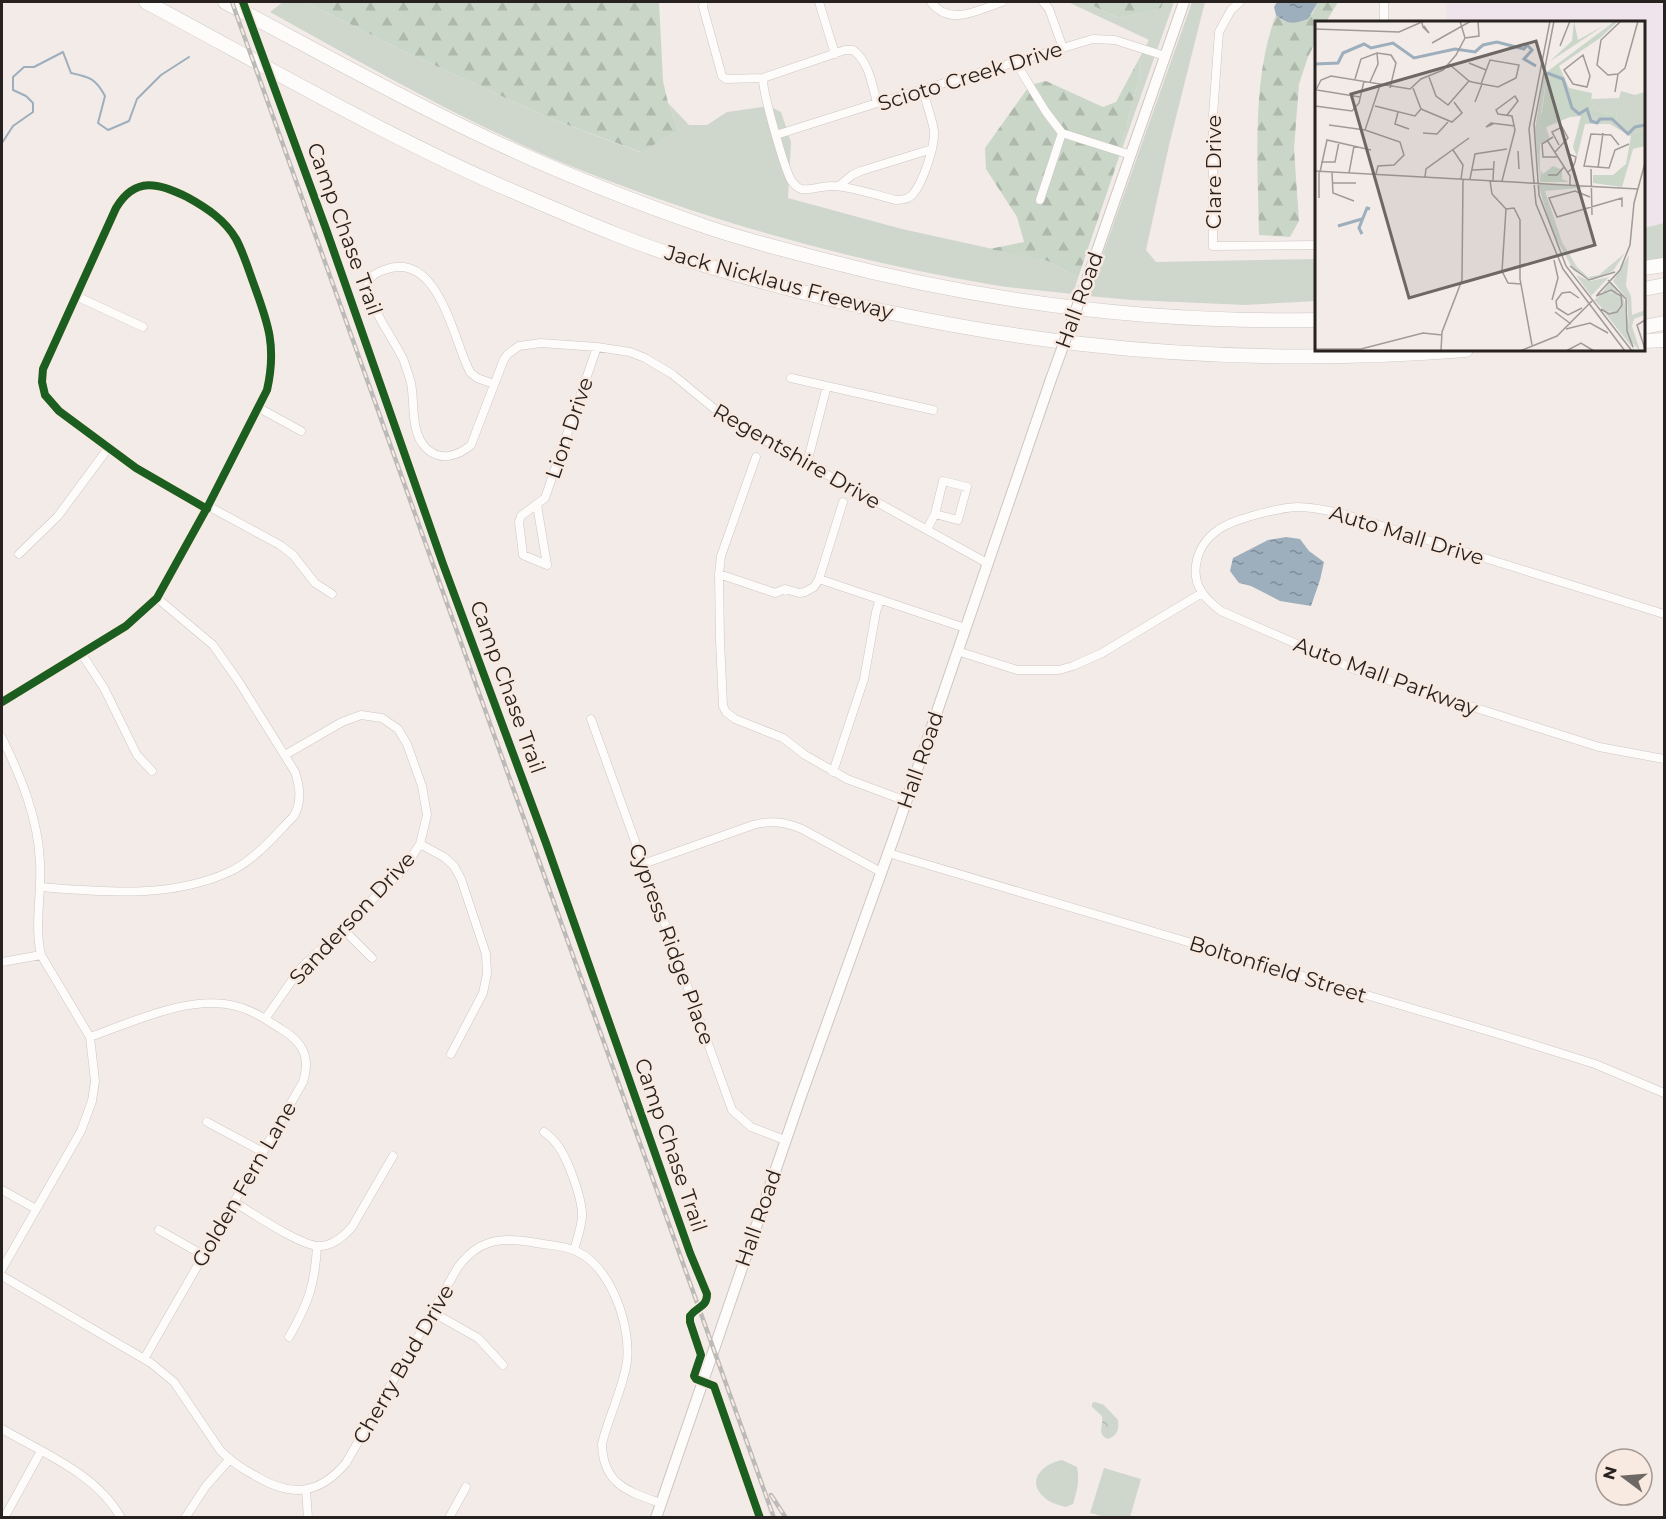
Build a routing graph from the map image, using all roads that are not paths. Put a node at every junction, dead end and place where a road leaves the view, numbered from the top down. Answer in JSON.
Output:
{"nodes":[{"id":1,"x":146,"y":2,"type":"edge"},
{"id":2,"x":225,"y":2,"type":"edge"},
{"id":3,"x":704,"y":2,"type":"edge"},
{"id":4,"x":819,"y":2,"type":"edge"},
{"id":5,"x":931,"y":2,"type":"edge"},
{"id":6,"x":1002,"y":2,"type":"edge"},
{"id":7,"x":1043,"y":2,"type":"edge"},
{"id":8,"x":1184,"y":2,"type":"edge"},
{"id":9,"x":1240,"y":2,"type":"edge"},
{"id":10,"x":1384,"y":2,"type":"edge"},
{"id":11,"x":1384,"y":21,"type":"edge"},
{"id":12,"x":1063,"y":48,"type":"junction"},
{"id":13,"x":835,"y":54,"type":"junction"},
{"id":14,"x":1165,"y":57,"type":"junction"},
{"id":15,"x":1016,"y":63,"type":"junction"},
{"id":16,"x":763,"y":78,"type":"junction"},
{"id":17,"x":923,"y":90,"type":"junction"},
{"id":18,"x":877,"y":103,"type":"junction"},
{"id":19,"x":1062,"y":133,"type":"junction"},
{"id":20,"x":776,"y":135,"type":"junction"},
{"id":21,"x":932,"y":149,"type":"junction"},
{"id":22,"x":1131,"y":155,"type":"junction"},
{"id":23,"x":839,"y":186,"type":"junction"},
{"id":24,"x":1040,"y":200,"type":"dead end"},
{"id":25,"x":1315,"y":245,"type":"edge"},
{"id":26,"x":1665,"y":265,"type":"edge"},
{"id":27,"x":1645,"y":268,"type":"edge"},
{"id":28,"x":1665,"y":285,"type":"edge"},
{"id":29,"x":1645,"y":289,"type":"edge"},
{"id":30,"x":76,"y":296,"type":"junction"},
{"id":31,"x":1315,"y":320,"type":"edge"},
{"id":32,"x":1665,"y":323,"type":"edge"},
{"id":33,"x":143,"y":327,"type":"dead end"},
{"id":34,"x":1645,"y":327,"type":"edge"},
{"id":35,"x":1665,"y":340,"type":"edge"},
{"id":36,"x":1645,"y":341,"type":"edge"},
{"id":37,"x":597,"y":347,"type":"junction"},
{"id":38,"x":1454,"y":351,"type":"edge"},
{"id":39,"x":791,"y":378,"type":"dead end"},
{"id":40,"x":494,"y":384,"type":"junction"},
{"id":41,"x":827,"y":386,"type":"junction"},
{"id":42,"x":259,"y":408,"type":"junction"},
{"id":43,"x":933,"y":410,"type":"dead end"},
{"id":44,"x":301,"y":430,"type":"dead end"},
{"id":45,"x":109,"y":447,"type":"junction"},
{"id":46,"x":756,"y":457,"type":"dead end"},
{"id":47,"x":807,"y":463,"type":"junction"},
{"id":48,"x":843,"y":502,"type":"dead end"},
{"id":49,"x":537,"y":505,"type":"junction"},
{"id":50,"x":207,"y":508,"type":"junction"},
{"id":51,"x":935,"y":514,"type":"junction"},
{"id":52,"x":927,"y":529,"type":"junction"},
{"id":53,"x":19,"y":554,"type":"dead end"},
{"id":54,"x":987,"y":562,"type":"junction"},
{"id":55,"x":719,"y":574,"type":"junction"},
{"id":56,"x":819,"y":579,"type":"junction"},
{"id":57,"x":1202,"y":593,"type":"junction"},
{"id":58,"x":332,"y":594,"type":"dead end"},
{"id":59,"x":157,"y":598,"type":"junction"},
{"id":60,"x":880,"y":599,"type":"junction"},
{"id":61,"x":1665,"y":614,"type":"edge"},
{"id":62,"x":965,"y":628,"type":"junction"},
{"id":63,"x":957,"y":651,"type":"junction"},
{"id":64,"x":81,"y":653,"type":"junction"},
{"id":65,"x":2,"y":702,"type":"edge"},
{"id":66,"x":591,"y":719,"type":"dead end"},
{"id":67,"x":2,"y":738,"type":"edge"},
{"id":68,"x":285,"y":755,"type":"junction"},
{"id":69,"x":1665,"y":759,"type":"edge"},
{"id":70,"x":152,"y":771,"type":"dead end"},
{"id":71,"x":833,"y":772,"type":"junction"},
{"id":72,"x":906,"y":801,"type":"junction"},
{"id":73,"x":420,"y":844,"type":"junction"},
{"id":74,"x":888,"y":853,"type":"junction"},
{"id":75,"x":644,"y":864,"type":"junction"},
{"id":76,"x":881,"y":872,"type":"junction"},
{"id":77,"x":41,"y":887,"type":"junction"},
{"id":78,"x":342,"y":928,"type":"junction"},
{"id":79,"x":41,"y":955,"type":"junction"},
{"id":80,"x":372,"y":958,"type":"dead end"},
{"id":81,"x":2,"y":962,"type":"edge"},
{"id":82,"x":266,"y":1019,"type":"junction"},
{"id":83,"x":90,"y":1037,"type":"junction"},
{"id":84,"x":451,"y":1054,"type":"dead end"},
{"id":85,"x":1665,"y":1093,"type":"edge"},
{"id":86,"x":207,"y":1122,"type":"dead end"},
{"id":87,"x":544,"y":1132,"type":"dead end"},
{"id":88,"x":785,"y":1140,"type":"junction"},
{"id":89,"x":263,"y":1152,"type":"junction"},
{"id":90,"x":393,"y":1156,"type":"dead end"},
{"id":91,"x":2,"y":1190,"type":"edge"},
{"id":92,"x":234,"y":1202,"type":"junction"},
{"id":93,"x":36,"y":1209,"type":"junction"},
{"id":94,"x":159,"y":1230,"type":"dead end"},
{"id":95,"x":317,"y":1246,"type":"junction"},
{"id":96,"x":573,"y":1250,"type":"junction"},
{"id":97,"x":203,"y":1256,"type":"junction"},
{"id":98,"x":2,"y":1269,"type":"edge"},
{"id":99,"x":2,"y":1276,"type":"edge"},
{"id":100,"x":432,"y":1312,"type":"junction"},
{"id":101,"x":289,"y":1337,"type":"dead end"},
{"id":102,"x":144,"y":1359,"type":"junction"},
{"id":103,"x":503,"y":1365,"type":"dead end"},
{"id":104,"x":2,"y":1429,"type":"edge"},
{"id":105,"x":41,"y":1451,"type":"junction"},
{"id":106,"x":229,"y":1460,"type":"junction"},
{"id":107,"x":466,"y":1487,"type":"dead end"},
{"id":108,"x":306,"y":1490,"type":"junction"},
{"id":109,"x":660,"y":1503,"type":"junction"},
{"id":110,"x":4,"y":1518,"type":"edge"},
{"id":111,"x":121,"y":1518,"type":"edge"},
{"id":112,"x":185,"y":1518,"type":"edge"},
{"id":113,"x":308,"y":1518,"type":"edge"},
{"id":114,"x":449,"y":1518,"type":"edge"},
{"id":115,"x":656,"y":1518,"type":"edge"}],
"edges":[{"from":1,"to":38,"type":"highway","name":"Jack Nicklaus Freeway"},
{"from":2,"to":31,"type":"highway","name":"Jack Nicklaus Freeway"},
{"from":3,"to":16,"type":"street"},
{"from":4,"to":13,"type":"street"},
{"from":5,"to":6,"type":"street"},
{"from":7,"to":12,"type":"street"},
{"from":8,"to":14,"type":"main road","name":"Hall Road"},
{"from":9,"to":25,"type":"street","name":"Clare Drive"},
{"from":10,"to":11,"type":"street"},
{"from":12,"to":14,"type":"street","name":"Scioto Creek Drive"},
{"from":12,"to":15,"type":"street","name":"Scioto Creek Drive"},
{"from":13,"to":16,"type":"street"},
{"from":13,"to":18,"type":"street"},
{"from":14,"to":22,"type":"main road","name":"Hall Road"},
{"from":15,"to":17,"type":"street","name":"Scioto Creek Drive"},
{"from":15,"to":19,"type":"street"},
{"from":16,"to":20,"type":"street"},
{"from":17,"to":18,"type":"street","name":"Scioto Creek Drive"},
{"from":17,"to":21,"type":"street"},
{"from":18,"to":20,"type":"street","name":"Scioto Creek Drive"},
{"from":19,"to":22,"type":"street"},
{"from":19,"to":24,"type":"street"},
{"from":20,"to":23,"type":"street"},
{"from":21,"to":23,"type":"street"},
{"from":21,"to":23,"type":"street"},
{"from":22,"to":54,"type":"main road","name":"Hall Road","bridge":true},
{"from":26,"to":27,"type":"highway"},
{"from":28,"to":29,"type":"highway"},
{"from":30,"to":33,"type":"street"},
{"from":30,"to":42,"type":"street"},
{"from":30,"to":45,"type":"street"},
{"from":32,"to":34,"type":"highway"},
{"from":35,"to":36,"type":"highway"},
{"from":37,"to":40,"type":"street","name":"Regentshire Drive"},
{"from":37,"to":47,"type":"street","name":"Regentshire Drive"},
{"from":37,"to":49,"type":"street","name":"Lion Drive"},
{"from":39,"to":41,"type":"street"},
{"from":40,"to":40,"type":"street","name":"Regentshire Drive"},
{"from":41,"to":43,"type":"street"},
{"from":41,"to":47,"type":"street"},
{"from":42,"to":44,"type":"street"},
{"from":42,"to":50,"type":"street"},
{"from":45,"to":50,"type":"street"},
{"from":45,"to":53,"type":"street"},
{"from":46,"to":55,"type":"street"},
{"from":47,"to":52,"type":"street","name":"Regentshire Drive"},
{"from":48,"to":56,"type":"street"},
{"from":49,"to":49,"type":"street","name":"Lion Drive"},
{"from":50,"to":58,"type":"street"},
{"from":50,"to":59,"type":"street"},
{"from":51,"to":51,"type":"street"},
{"from":51,"to":52,"type":"street"},
{"from":52,"to":54,"type":"street","name":"Regentshire Drive"},
{"from":54,"to":62,"type":"main road","name":"Hall Road"},
{"from":55,"to":56,"type":"street"},
{"from":55,"to":71,"type":"street"},
{"from":56,"to":60,"type":"street"},
{"from":57,"to":61,"type":"street","name":"Auto Mall Drive"},
{"from":57,"to":63,"type":"street"},
{"from":57,"to":69,"type":"street","name":"Auto Mall Parkway"},
{"from":59,"to":64,"type":"street"},
{"from":59,"to":68,"type":"street"},
{"from":60,"to":62,"type":"street"},
{"from":60,"to":71,"type":"street"},
{"from":62,"to":63,"type":"main road","name":"Hall Road"},
{"from":63,"to":72,"type":"main road","name":"Hall Road"},
{"from":64,"to":65,"type":"street"},
{"from":64,"to":70,"type":"street"},
{"from":66,"to":75,"type":"street","name":"Cypress Ridge Place"},
{"from":67,"to":77,"type":"street"},
{"from":68,"to":73,"type":"street","name":"Sanderson Drive"},
{"from":68,"to":77,"type":"street"},
{"from":71,"to":72,"type":"street"},
{"from":72,"to":74,"type":"main road","name":"Hall Road"},
{"from":73,"to":78,"type":"street","name":"Sanderson Drive"},
{"from":73,"to":84,"type":"street"},
{"from":74,"to":76,"type":"main road","name":"Hall Road"},
{"from":74,"to":85,"type":"street","name":"Boltonfield Street"},
{"from":75,"to":76,"type":"street"},
{"from":75,"to":88,"type":"street","name":"Cypress Ridge Place"},
{"from":76,"to":88,"type":"main road","name":"Hall Road"},
{"from":77,"to":79,"type":"street"},
{"from":78,"to":80,"type":"street"},
{"from":78,"to":82,"type":"street","name":"Sanderson Drive"},
{"from":79,"to":81,"type":"street"},
{"from":79,"to":83,"type":"street"},
{"from":82,"to":83,"type":"street"},
{"from":82,"to":89,"type":"street","name":"Golden Fern Lane"},
{"from":83,"to":93,"type":"street"},
{"from":86,"to":89,"type":"street"},
{"from":87,"to":96,"type":"street"},
{"from":88,"to":109,"type":"main road","name":"Hall Road"},
{"from":89,"to":92,"type":"street","name":"Golden Fern Lane"},
{"from":90,"to":95,"type":"street"},
{"from":91,"to":93,"type":"street"},
{"from":92,"to":95,"type":"street"},
{"from":92,"to":97,"type":"street","name":"Golden Fern Lane"},
{"from":93,"to":98,"type":"street"},
{"from":94,"to":97,"type":"street"},
{"from":95,"to":101,"type":"street"},
{"from":96,"to":100,"type":"street","name":"Cherry Bud Drive"},
{"from":96,"to":109,"type":"street","name":"Cherry Bud Drive"},
{"from":97,"to":102,"type":"street","name":"Golden Fern Lane"},
{"from":99,"to":102,"type":"street"},
{"from":100,"to":103,"type":"street"},
{"from":100,"to":108,"type":"street","name":"Cherry Bud Drive"},
{"from":102,"to":106,"type":"street"},
{"from":104,"to":105,"type":"street"},
{"from":105,"to":110,"type":"street"},
{"from":105,"to":111,"type":"street"},
{"from":106,"to":108,"type":"street"},
{"from":106,"to":112,"type":"street"},
{"from":107,"to":114,"type":"street"},
{"from":108,"to":113,"type":"street"},
{"from":109,"to":115,"type":"main road","name":"Hall Road"}]}
